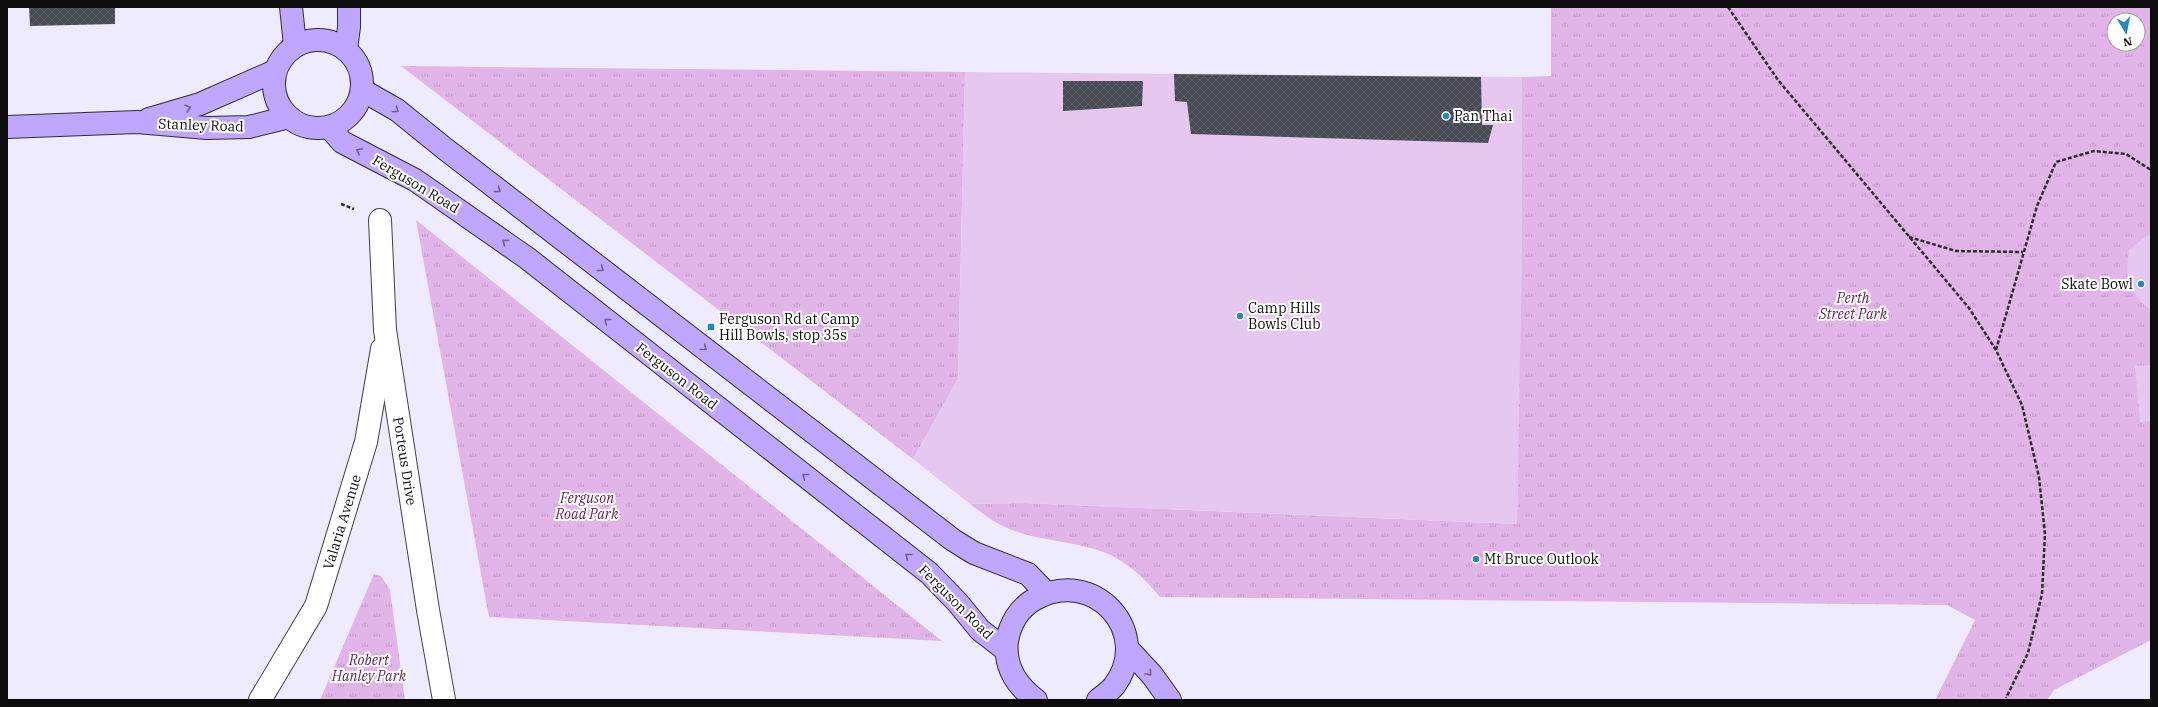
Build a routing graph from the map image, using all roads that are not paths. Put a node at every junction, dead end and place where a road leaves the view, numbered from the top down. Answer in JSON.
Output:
{"nodes":[{"id":1,"x":291,"y":7,"type":"edge"},
{"id":2,"x":348,"y":7,"type":"edge"},
{"id":3,"x":295,"y":45,"type":"junction"},
{"id":4,"x":346,"y":49,"type":"junction"},
{"id":5,"x":275,"y":71,"type":"junction"},
{"id":6,"x":362,"y":90,"type":"junction"},
{"id":7,"x":289,"y":117,"type":"junction"},
{"id":8,"x":136,"y":122,"type":"junction"},
{"id":9,"x":7,"y":127,"type":"edge"},
{"id":10,"x":329,"y":127,"type":"junction"},
{"id":11,"x":380,"y":220,"type":"dead end"},
{"id":12,"x":385,"y":330,"type":"junction"},
{"id":13,"x":1046,"y":593,"type":"junction"},
{"id":14,"x":1127,"y":648,"type":"junction"},
{"id":15,"x":1006,"y":650,"type":"junction"},
{"id":16,"x":1027,"y":697,"type":"edge"},
{"id":17,"x":260,"y":700,"type":"edge"},
{"id":18,"x":444,"y":700,"type":"edge"},
{"id":19,"x":1098,"y":700,"type":"edge"},
{"id":20,"x":1170,"y":700,"type":"edge"}],
"edges":[{"from":1,"to":3,"type":"main road"},
{"from":2,"to":4,"type":"main road"},
{"from":3,"to":4,"type":"main road"},
{"from":3,"to":5,"type":"main road"},
{"from":4,"to":6,"type":"main road"},
{"from":5,"to":7,"type":"main road"},
{"from":8,"to":5,"type":"main road","name":"Stanley Road","one_way":true},
{"from":6,"to":10,"type":"main road"},
{"from":6,"to":13,"type":"main road","one_way":true},
{"from":7,"to":8,"type":"main road","name":"Stanley Road"},
{"from":7,"to":10,"type":"main road"},
{"from":8,"to":9,"type":"main road","name":"Stanley Road"},
{"from":15,"to":10,"type":"main road","name":"Ferguson Road","one_way":true},
{"from":11,"to":12,"type":"street","name":"Porteus Drive"},
{"from":12,"to":17,"type":"street","name":"Valaria Avenue"},
{"from":12,"to":18,"type":"street","name":"Porteus Drive"},
{"from":13,"to":14,"type":"main road"},
{"from":13,"to":15,"type":"main road"},
{"from":14,"to":19,"type":"main road"},
{"from":14,"to":20,"type":"main road","one_way":true},
{"from":15,"to":16,"type":"main road"}]}
